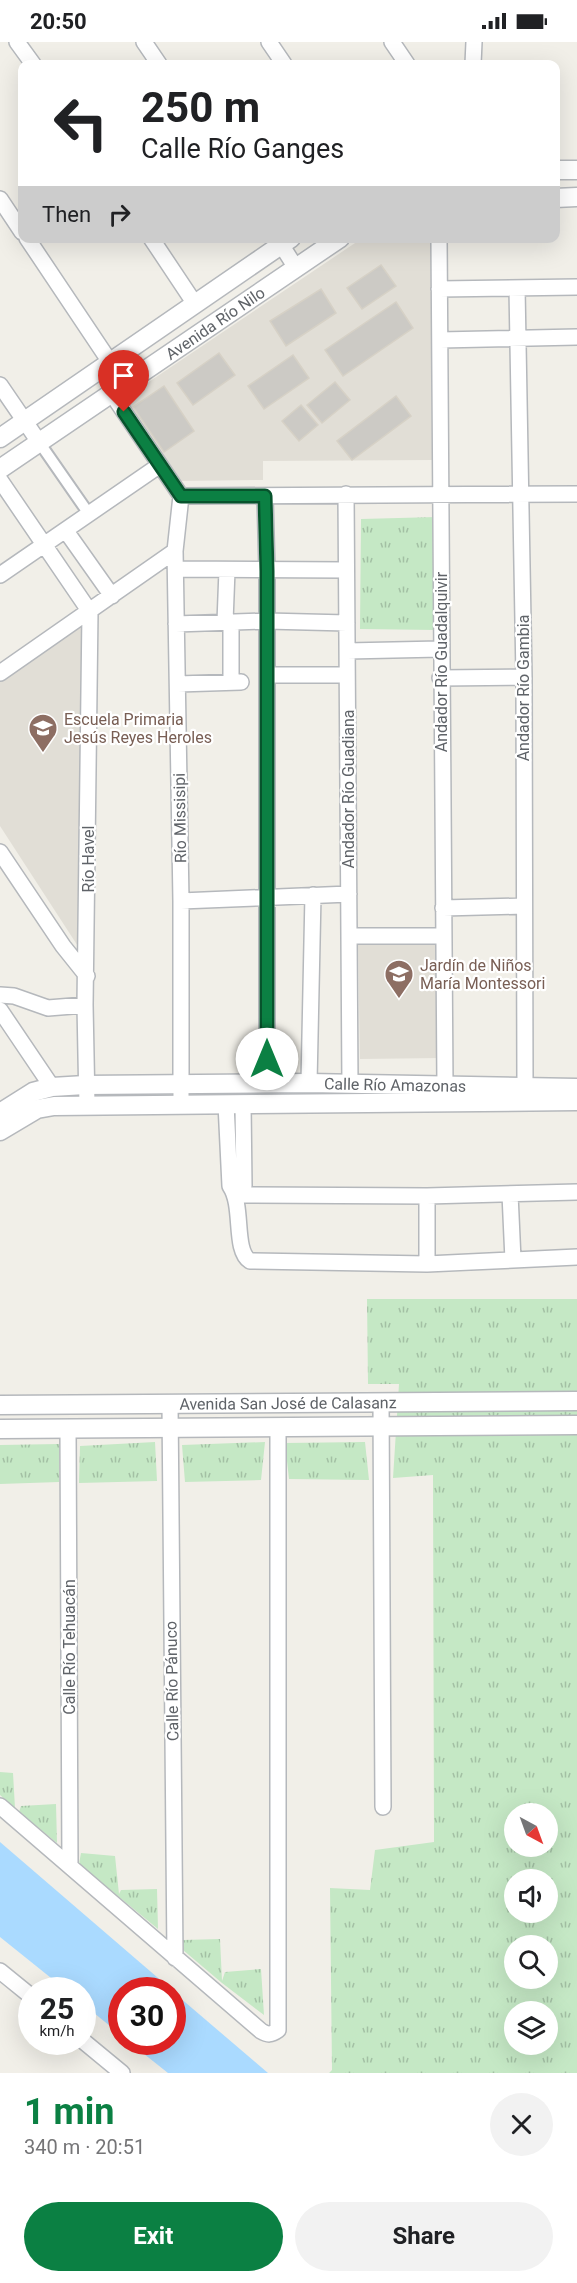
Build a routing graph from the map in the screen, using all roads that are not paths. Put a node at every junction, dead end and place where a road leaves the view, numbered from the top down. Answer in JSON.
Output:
{"nodes":[{"id":1,"x":17,"y":42,"type":"edge"},
{"id":2,"x":144,"y":42,"type":"edge"},
{"id":3,"x":269,"y":42,"type":"edge"},
{"id":4,"x":392,"y":42,"type":"edge"},
{"id":5,"x":474,"y":42,"type":"edge"},
{"id":6,"x":30,"y":60,"type":"edge"},
{"id":7,"x":156,"y":60,"type":"edge"},
{"id":8,"x":281,"y":60,"type":"edge"},
{"id":9,"x":405,"y":60,"type":"edge"},
{"id":10,"x":473,"y":60,"type":"edge"},
{"id":11,"x":560,"y":170,"type":"edge"},
{"id":12,"x":577,"y":170,"type":"edge"},
{"id":13,"x":577,"y":197,"type":"edge"},
{"id":14,"x":560,"y":198,"type":"edge"},
{"id":15,"x":0,"y":199,"type":"edge"},
{"id":16,"x":18,"y":226,"type":"edge"},
{"id":17,"x":30,"y":243,"type":"edge"},
{"id":18,"x":154,"y":243,"type":"edge"},
{"id":19,"x":280,"y":243,"type":"edge"},
{"id":20,"x":284,"y":243,"type":"edge"},
{"id":21,"x":333,"y":243,"type":"edge"},
{"id":22,"x":439,"y":243,"type":"edge"},
{"id":23,"x":296,"y":268,"type":"junction"},
{"id":24,"x":577,"y":287,"type":"edge"},
{"id":25,"x":517,"y":288,"type":"junction"},
{"id":26,"x":440,"y":289,"type":"junction"},
{"id":27,"x":195,"y":304,"type":"junction"},
{"id":28,"x":577,"y":337,"type":"edge"},
{"id":29,"x":518,"y":339,"type":"junction"},
{"id":30,"x":440,"y":340,"type":"junction"},
{"id":31,"x":110,"y":362,"type":"junction"},
{"id":32,"x":0,"y":385,"type":"edge"},
{"id":33,"x":112,"y":394,"type":"junction"},
{"id":34,"x":24,"y":421,"type":"junction"},
{"id":35,"x":0,"y":438,"type":"edge"},
{"id":36,"x":39,"y":442,"type":"junction"},
{"id":37,"x":160,"y":465,"type":"junction"},
{"id":38,"x":0,"y":469,"type":"edge"},
{"id":39,"x":0,"y":480,"type":"edge"},
{"id":40,"x":345,"y":494,"type":"junction"},
{"id":41,"x":577,"y":494,"type":"edge"},
{"id":42,"x":442,"y":495,"type":"junction"},
{"id":43,"x":521,"y":495,"type":"junction"},
{"id":44,"x":181,"y":496,"type":"junction"},
{"id":45,"x":265,"y":496,"type":"junction"},
{"id":46,"x":89,"y":514,"type":"junction"},
{"id":47,"x":66,"y":531,"type":"junction"},
{"id":48,"x":45,"y":545,"type":"junction"},
{"id":49,"x":175,"y":551,"type":"junction"},
{"id":50,"x":176,"y":569,"type":"junction"},
{"id":51,"x":227,"y":570,"type":"junction"},
{"id":52,"x":346,"y":570,"type":"junction"},
{"id":53,"x":267,"y":571,"type":"junction"},
{"id":54,"x":0,"y":575,"type":"edge"},
{"id":55,"x":112,"y":596,"type":"junction"},
{"id":56,"x":90,"y":612,"type":"junction"},
{"id":57,"x":267,"y":621,"type":"junction"},
{"id":58,"x":228,"y":622,"type":"junction"},
{"id":59,"x":347,"y":623,"type":"junction"},
{"id":60,"x":176,"y":624,"type":"junction"},
{"id":61,"x":440,"y":649,"type":"junction"},
{"id":62,"x":347,"y":651,"type":"junction"},
{"id":63,"x":0,"y":673,"type":"edge"},
{"id":64,"x":267,"y":675,"type":"junction"},
{"id":65,"x":347,"y":675,"type":"junction"},
{"id":66,"x":524,"y":677,"type":"junction"},
{"id":67,"x":441,"y":678,"type":"junction"},
{"id":68,"x":178,"y":684,"type":"junction"},
{"id":69,"x":0,"y":852,"type":"edge"},
{"id":70,"x":349,"y":894,"type":"junction"},
{"id":71,"x":313,"y":895,"type":"junction"},
{"id":72,"x":267,"y":896,"type":"junction"},
{"id":73,"x":181,"y":901,"type":"junction"},
{"id":74,"x":524,"y":906,"type":"junction"},
{"id":75,"x":443,"y":908,"type":"junction"},
{"id":76,"x":349,"y":936,"type":"junction"},
{"id":77,"x":443,"y":936,"type":"junction"},
{"id":78,"x":87,"y":976,"type":"junction"},
{"id":79,"x":0,"y":995,"type":"edge"},
{"id":80,"x":85,"y":1005,"type":"junction"},
{"id":81,"x":0,"y":1010,"type":"edge"},
{"id":82,"x":267,"y":1083,"type":"junction"},
{"id":83,"x":309,"y":1083,"type":"junction"},
{"id":84,"x":181,"y":1084,"type":"junction"},
{"id":85,"x":350,"y":1084,"type":"junction"},
{"id":86,"x":376,"y":1084,"type":"junction"},
{"id":87,"x":85,"y":1085,"type":"junction"},
{"id":88,"x":445,"y":1086,"type":"junction"},
{"id":89,"x":52,"y":1087,"type":"junction"},
{"id":90,"x":525,"y":1088,"type":"junction"},
{"id":91,"x":577,"y":1088,"type":"edge"},
{"id":92,"x":35,"y":1100,"type":"junction"},
{"id":93,"x":577,"y":1101,"type":"edge"},
{"id":94,"x":377,"y":1103,"type":"junction"},
{"id":95,"x":181,"y":1104,"type":"junction"},
{"id":96,"x":235,"y":1104,"type":"junction"},
{"id":97,"x":87,"y":1105,"type":"junction"},
{"id":98,"x":0,"y":1113,"type":"edge"},
{"id":99,"x":0,"y":1131,"type":"edge"},
{"id":100,"x":577,"y":1192,"type":"edge"},
{"id":101,"x":510,"y":1194,"type":"junction"},
{"id":102,"x":236,"y":1195,"type":"junction"},
{"id":103,"x":427,"y":1196,"type":"junction"},
{"id":104,"x":577,"y":1257,"type":"edge"},
{"id":105,"x":513,"y":1260,"type":"junction"},
{"id":106,"x":427,"y":1264,"type":"junction"},
{"id":107,"x":577,"y":1401,"type":"edge"},
{"id":108,"x":381,"y":1402,"type":"junction"},
{"id":109,"x":170,"y":1404,"type":"junction"},
{"id":110,"x":0,"y":1405,"type":"edge"},
{"id":111,"x":577,"y":1425,"type":"edge"},
{"id":112,"x":278,"y":1426,"type":"junction"},
{"id":113,"x":381,"y":1426,"type":"junction"},
{"id":114,"x":68,"y":1428,"type":"junction"},
{"id":115,"x":168,"y":1428,"type":"junction"},
{"id":116,"x":0,"y":1429,"type":"edge"},
{"id":117,"x":0,"y":1806,"type":"edge"},
{"id":118,"x":383,"y":1807,"type":"dead end"},
{"id":119,"x":70,"y":1866,"type":"junction"},
{"id":120,"x":175,"y":1958,"type":"junction"},
{"id":121,"x":0,"y":1971,"type":"edge"},
{"id":122,"x":18,"y":1986,"type":"edge"},
{"id":123,"x":96,"y":2052,"type":"edge"},
{"id":124,"x":122,"y":2073,"type":"edge"}],
"edges":[{"from":1,"to":6,"type":"street"},
{"from":2,"to":7,"type":"street"},
{"from":3,"to":8,"type":"street"},
{"from":4,"to":9,"type":"street"},
{"from":5,"to":10,"type":"street"},
{"from":11,"to":12,"type":"street"},
{"from":13,"to":14,"type":"street"},
{"from":15,"to":16,"type":"street"},
{"from":17,"to":31,"type":"street"},
{"from":18,"to":27,"type":"street"},
{"from":19,"to":27,"type":"street","name":"Avenida Río Nilo"},
{"from":20,"to":23,"type":"street"},
{"from":21,"to":23,"type":"street","name":"Avenida Río Nilo"},
{"from":22,"to":26,"type":"street","name":"Andador Río Guadalquivir"},
{"from":23,"to":33,"type":"street","name":"Avenida Río Nilo"},
{"from":24,"to":25,"type":"street"},
{"from":25,"to":26,"type":"street"},
{"from":25,"to":29,"type":"street","name":"Andador Río Gambia"},
{"from":26,"to":30,"type":"street","name":"Andador Río Guadalquivir"},
{"from":27,"to":31,"type":"street","name":"Avenida Río Nilo"},
{"from":28,"to":29,"type":"street"},
{"from":29,"to":30,"type":"street"},
{"from":29,"to":43,"type":"street","name":"Andador Río Gambia"},
{"from":30,"to":42,"type":"street","name":"Andador Río Guadalquivir"},
{"from":31,"to":34,"type":"street","name":"Avenida Río Nilo"},
{"from":32,"to":34,"type":"street"},
{"from":33,"to":36,"type":"street","name":"Avenida Río Nilo"},
{"from":33,"to":37,"type":"street"},
{"from":34,"to":35,"type":"street","name":"Avenida Río Nilo"},
{"from":34,"to":36,"type":"street"},
{"from":36,"to":38,"type":"street","name":"Avenida Río Nilo"},
{"from":36,"to":46,"type":"street"},
{"from":37,"to":44,"type":"street"},
{"from":37,"to":46,"type":"street"},
{"from":39,"to":48,"type":"street"},
{"from":40,"to":42,"type":"street"},
{"from":40,"to":45,"type":"street"},
{"from":40,"to":52,"type":"street","name":"Andador Río Guadiana"},
{"from":41,"to":43,"type":"street"},
{"from":42,"to":43,"type":"street"},
{"from":42,"to":61,"type":"street","name":"Andador Río Guadalquivir"},
{"from":43,"to":66,"type":"street","name":"Andador Río Gambia"},
{"from":44,"to":45,"type":"street"},
{"from":44,"to":49,"type":"street","name":"Río Missisipi"},
{"from":45,"to":53,"type":"street"},
{"from":46,"to":47,"type":"street"},
{"from":47,"to":48,"type":"street"},
{"from":47,"to":55,"type":"street"},
{"from":48,"to":54,"type":"street"},
{"from":48,"to":56,"type":"street"},
{"from":49,"to":50,"type":"street","name":"Río Missisipi"},
{"from":49,"to":55,"type":"street"},
{"from":50,"to":51,"type":"street"},
{"from":50,"to":60,"type":"street","name":"Río Missisipi"},
{"from":51,"to":53,"type":"street"},
{"from":51,"to":58,"type":"street"},
{"from":52,"to":53,"type":"street"},
{"from":52,"to":59,"type":"street","name":"Andador Río Guadiana"},
{"from":53,"to":57,"type":"street"},
{"from":55,"to":56,"type":"street"},
{"from":56,"to":63,"type":"street"},
{"from":56,"to":78,"type":"street","name":"Río Havel"},
{"from":57,"to":58,"type":"street"},
{"from":57,"to":59,"type":"street"},
{"from":57,"to":64,"type":"street"},
{"from":58,"to":60,"type":"street"},
{"from":58,"to":68,"type":"street"},
{"from":59,"to":62,"type":"street","name":"Andador Río Guadiana"},
{"from":60,"to":68,"type":"street","name":"Río Missisipi"},
{"from":61,"to":62,"type":"street"},
{"from":61,"to":67,"type":"street","name":"Andador Río Guadalquivir"},
{"from":62,"to":65,"type":"street","name":"Andador Río Guadiana"},
{"from":64,"to":65,"type":"street"},
{"from":64,"to":72,"type":"street"},
{"from":65,"to":70,"type":"street","name":"Andador Río Guadiana"},
{"from":66,"to":67,"type":"street"},
{"from":66,"to":74,"type":"street","name":"Andador Río Gambia"},
{"from":67,"to":75,"type":"street","name":"Andador Río Guadalquivir"},
{"from":68,"to":73,"type":"street","name":"Río Missisipi"},
{"from":69,"to":78,"type":"street"},
{"from":70,"to":71,"type":"street"},
{"from":70,"to":76,"type":"street","name":"Andador Río Guadiana"},
{"from":71,"to":72,"type":"street"},
{"from":71,"to":83,"type":"street"},
{"from":72,"to":73,"type":"street"},
{"from":72,"to":82,"type":"street"},
{"from":73,"to":84,"type":"street","name":"Río Missisipi"},
{"from":74,"to":75,"type":"street"},
{"from":74,"to":90,"type":"street","name":"Andador Río Gambia"},
{"from":75,"to":77,"type":"street","name":"Andador Río Guadalquivir"},
{"from":76,"to":77,"type":"street"},
{"from":76,"to":85,"type":"street","name":"Andador Río Guadiana"},
{"from":77,"to":88,"type":"street","name":"Andador Río Guadalquivir"},
{"from":78,"to":80,"type":"street","name":"Río Havel"},
{"from":79,"to":80,"type":"street"},
{"from":80,"to":87,"type":"street","name":"Río Havel"},
{"from":81,"to":89,"type":"street"},
{"from":82,"to":83,"type":"street","name":"Calle Río Amazonas"},
{"from":82,"to":84,"type":"street","name":"Calle Río Amazonas"},
{"from":83,"to":85,"type":"street","name":"Calle Río Amazonas"},
{"from":84,"to":87,"type":"street","name":"Calle Río Amazonas"},
{"from":84,"to":95,"type":"street","name":"Río Missisipi"},
{"from":85,"to":86,"type":"street","name":"Calle Río Amazonas"},
{"from":86,"to":88,"type":"street","name":"Calle Río Amazonas"},
{"from":86,"to":94,"type":"street"},
{"from":87,"to":89,"type":"street","name":"Calle Río Amazonas"},
{"from":87,"to":97,"type":"street","name":"Río Havel"},
{"from":88,"to":90,"type":"street","name":"Calle Río Amazonas"},
{"from":89,"to":92,"type":"street","name":"Calle Río Amazonas"},
{"from":90,"to":91,"type":"street","name":"Calle Río Amazonas"},
{"from":92,"to":97,"type":"street","name":"Calle Río Amazonas"},
{"from":92,"to":98,"type":"street"},
{"from":92,"to":99,"type":"street"},
{"from":93,"to":94,"type":"street","name":"Calle Río Amazonas"},
{"from":94,"to":96,"type":"street","name":"Calle Río Amazonas"},
{"from":95,"to":96,"type":"street","name":"Calle Río Amazonas"},
{"from":95,"to":97,"type":"street","name":"Calle Río Amazonas"},
{"from":96,"to":102,"type":"street"},
{"from":100,"to":101,"type":"street"},
{"from":101,"to":103,"type":"street"},
{"from":101,"to":105,"type":"street"},
{"from":102,"to":103,"type":"street"},
{"from":102,"to":106,"type":"street"},
{"from":103,"to":106,"type":"street"},
{"from":104,"to":105,"type":"street"},
{"from":105,"to":106,"type":"street"},
{"from":107,"to":108,"type":"street","name":"Avenida San José de Calasanz"},
{"from":108,"to":109,"type":"street","name":"Avenida San José de Calasanz"},
{"from":108,"to":113,"type":"street"},
{"from":109,"to":110,"type":"street","name":"Avenida San José de Calasanz"},
{"from":109,"to":115,"type":"street","name":"Calle Río Pánuco"},
{"from":111,"to":113,"type":"street","name":"Avenida San José de Calasanz"},
{"from":112,"to":113,"type":"street","name":"Avenida San José de Calasanz"},
{"from":112,"to":115,"type":"street","name":"Avenida San José de Calasanz"},
{"from":112,"to":120,"type":"street"},
{"from":113,"to":118,"type":"street"},
{"from":114,"to":115,"type":"street","name":"Avenida San José de Calasanz"},
{"from":114,"to":116,"type":"street","name":"Avenida San José de Calasanz"},
{"from":114,"to":119,"type":"street","name":"Calle Río Tehuacán"},
{"from":115,"to":120,"type":"street","name":"Calle Río Pánuco"},
{"from":117,"to":119,"type":"street"},
{"from":119,"to":120,"type":"street"},
{"from":121,"to":122,"type":"street"},
{"from":123,"to":124,"type":"street"}]}
